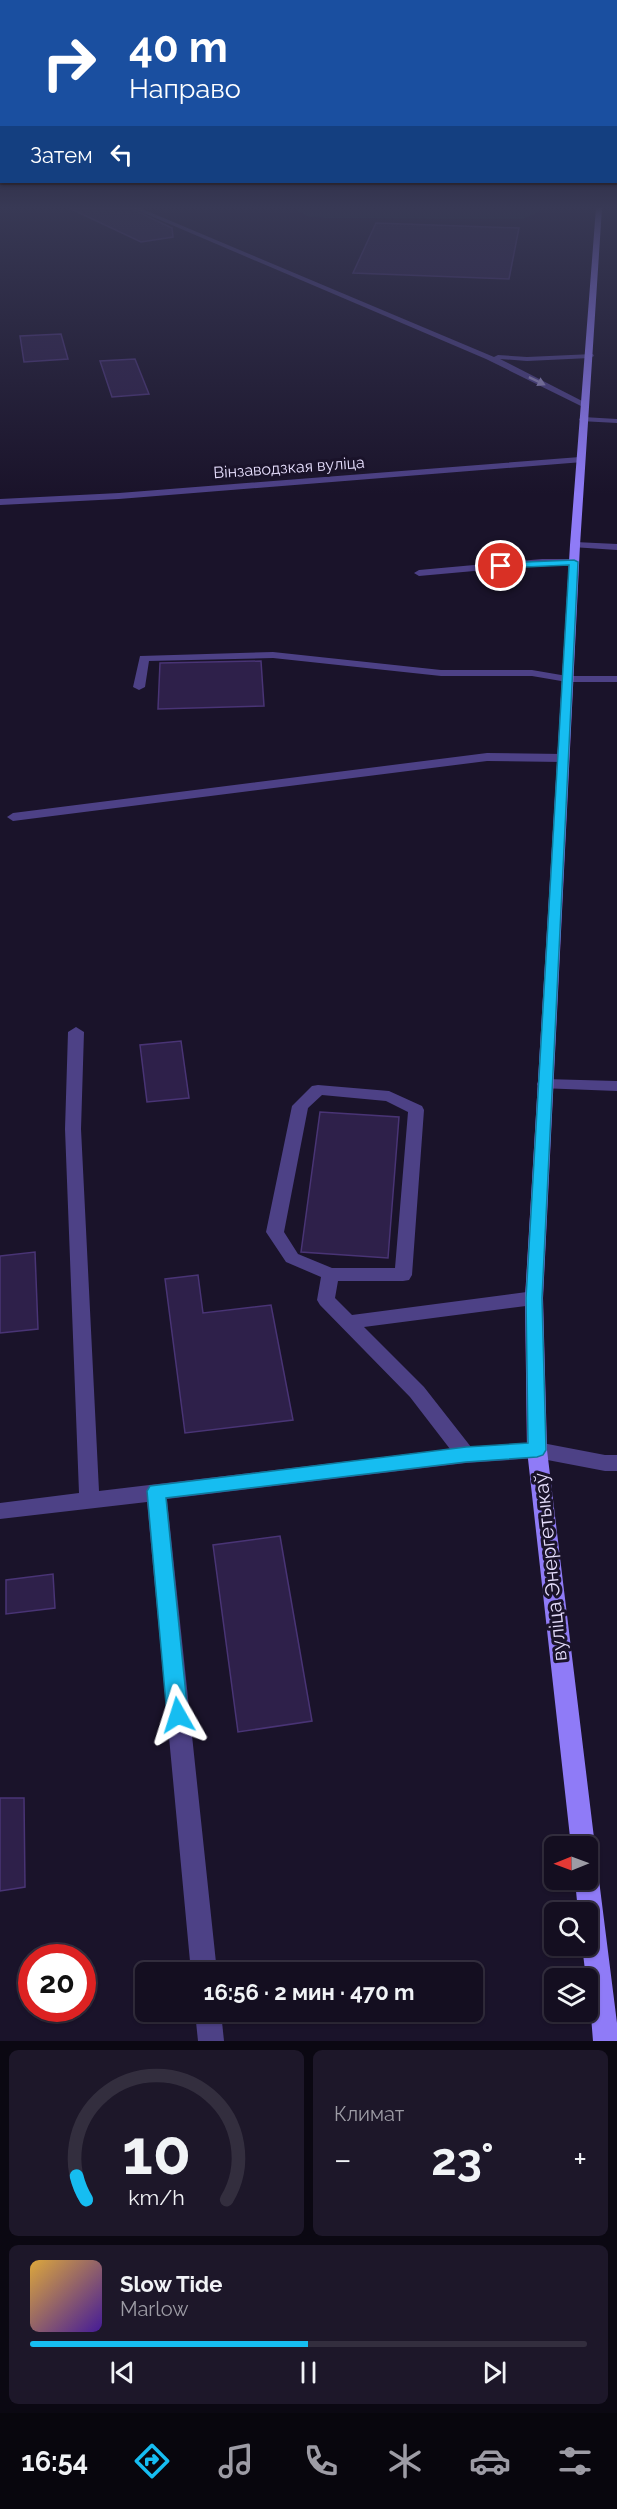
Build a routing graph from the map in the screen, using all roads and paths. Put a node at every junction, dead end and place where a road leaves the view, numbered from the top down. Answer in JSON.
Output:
{"nodes":[{"id":1,"x":361,"y":303,"type":"edge"},
{"id":2,"x":593,"y":303,"type":"edge"},
{"id":3,"x":489,"y":357,"type":"junction"},
{"id":4,"x":590,"y":357,"type":"junction"},
{"id":5,"x":584,"y":412,"type":"junction"},
{"id":6,"x":617,"y":421,"type":"edge"},
{"id":7,"x":580,"y":460,"type":"junction"},
{"id":8,"x":0,"y":502,"type":"edge"},
{"id":9,"x":574,"y":545,"type":"junction"},
{"id":10,"x":617,"y":547,"type":"edge"},
{"id":11,"x":574,"y":562,"type":"junction"},
{"id":12,"x":419,"y":573,"type":"dead end"},
{"id":13,"x":567,"y":679,"type":"junction"},
{"id":14,"x":617,"y":679,"type":"edge"},
{"id":15,"x":139,"y":687,"type":"dead end"},
{"id":16,"x":563,"y":758,"type":"junction"},
{"id":17,"x":13,"y":817,"type":"dead end"},
{"id":18,"x":76,"y":1032,"type":"dead end"},
{"id":19,"x":544,"y":1084,"type":"junction"},
{"id":20,"x":617,"y":1086,"type":"edge"},
{"id":21,"x":330,"y":1274,"type":"junction"},
{"id":22,"x":534,"y":1298,"type":"junction"},
{"id":23,"x":347,"y":1322,"type":"junction"},
{"id":24,"x":537,"y":1450,"type":"junction"},
{"id":25,"x":466,"y":1455,"type":"junction"},
{"id":26,"x":617,"y":1463,"type":"edge"},
{"id":27,"x":156,"y":1491,"type":"junction"},
{"id":28,"x":89,"y":1499,"type":"junction"},
{"id":29,"x":0,"y":1510,"type":"edge"},
{"id":30,"x":582,"y":1836,"type":"edge"},
{"id":31,"x":588,"y":1890,"type":"edge"},
{"id":32,"x":203,"y":1962,"type":"edge"},
{"id":33,"x":209,"y":2022,"type":"edge"},
{"id":34,"x":211,"y":2041,"type":"edge"},
{"id":35,"x":606,"y":2041,"type":"edge"}],
"edges":[{"from":1,"to":3,"type":"street"},
{"from":2,"to":4,"type":"main road","name":"вуліца Энергетыкаў"},
{"from":3,"to":4,"type":"street"},
{"from":3,"to":5,"type":"street","one_way":true},
{"from":4,"to":5,"type":"main road","name":"вуліца Энергетыкаў"},
{"from":5,"to":6,"type":"street"},
{"from":5,"to":7,"type":"main road","name":"вуліца Энергетыкаў"},
{"from":7,"to":8,"type":"street","name":"Вінзаводзкая вуліца"},
{"from":7,"to":9,"type":"main road","name":"вуліца Энергетыкаў"},
{"from":9,"to":10,"type":"street"},
{"from":9,"to":11,"type":"main road","name":"вуліца Энергетыкаў"},
{"from":11,"to":12,"type":"street"},
{"from":11,"to":13,"type":"main road","name":"вуліца Энергетыкаў"},
{"from":13,"to":14,"type":"street"},
{"from":13,"to":15,"type":"street"},
{"from":13,"to":16,"type":"main road","name":"вуліца Энергетыкаў"},
{"from":16,"to":17,"type":"street"},
{"from":16,"to":19,"type":"main road","name":"вуліца Энергетыкаў"},
{"from":18,"to":28,"type":"street"},
{"from":19,"to":20,"type":"street"},
{"from":19,"to":22,"type":"main road","name":"вуліца Энергетыкаў"},
{"from":21,"to":21,"type":"street"},
{"from":21,"to":23,"type":"street"},
{"from":22,"to":23,"type":"street"},
{"from":22,"to":24,"type":"main road","name":"вуліца Энергетыкаў"},
{"from":23,"to":25,"type":"street"},
{"from":24,"to":25,"type":"street"},
{"from":24,"to":26,"type":"street"},
{"from":24,"to":30,"type":"main road","name":"вуліца Энергетыкаў"},
{"from":25,"to":27,"type":"street"},
{"from":27,"to":28,"type":"street"},
{"from":27,"to":32,"type":"street"},
{"from":28,"to":29,"type":"street"},
{"from":31,"to":35,"type":"main road"},
{"from":33,"to":34,"type":"street"}]}
